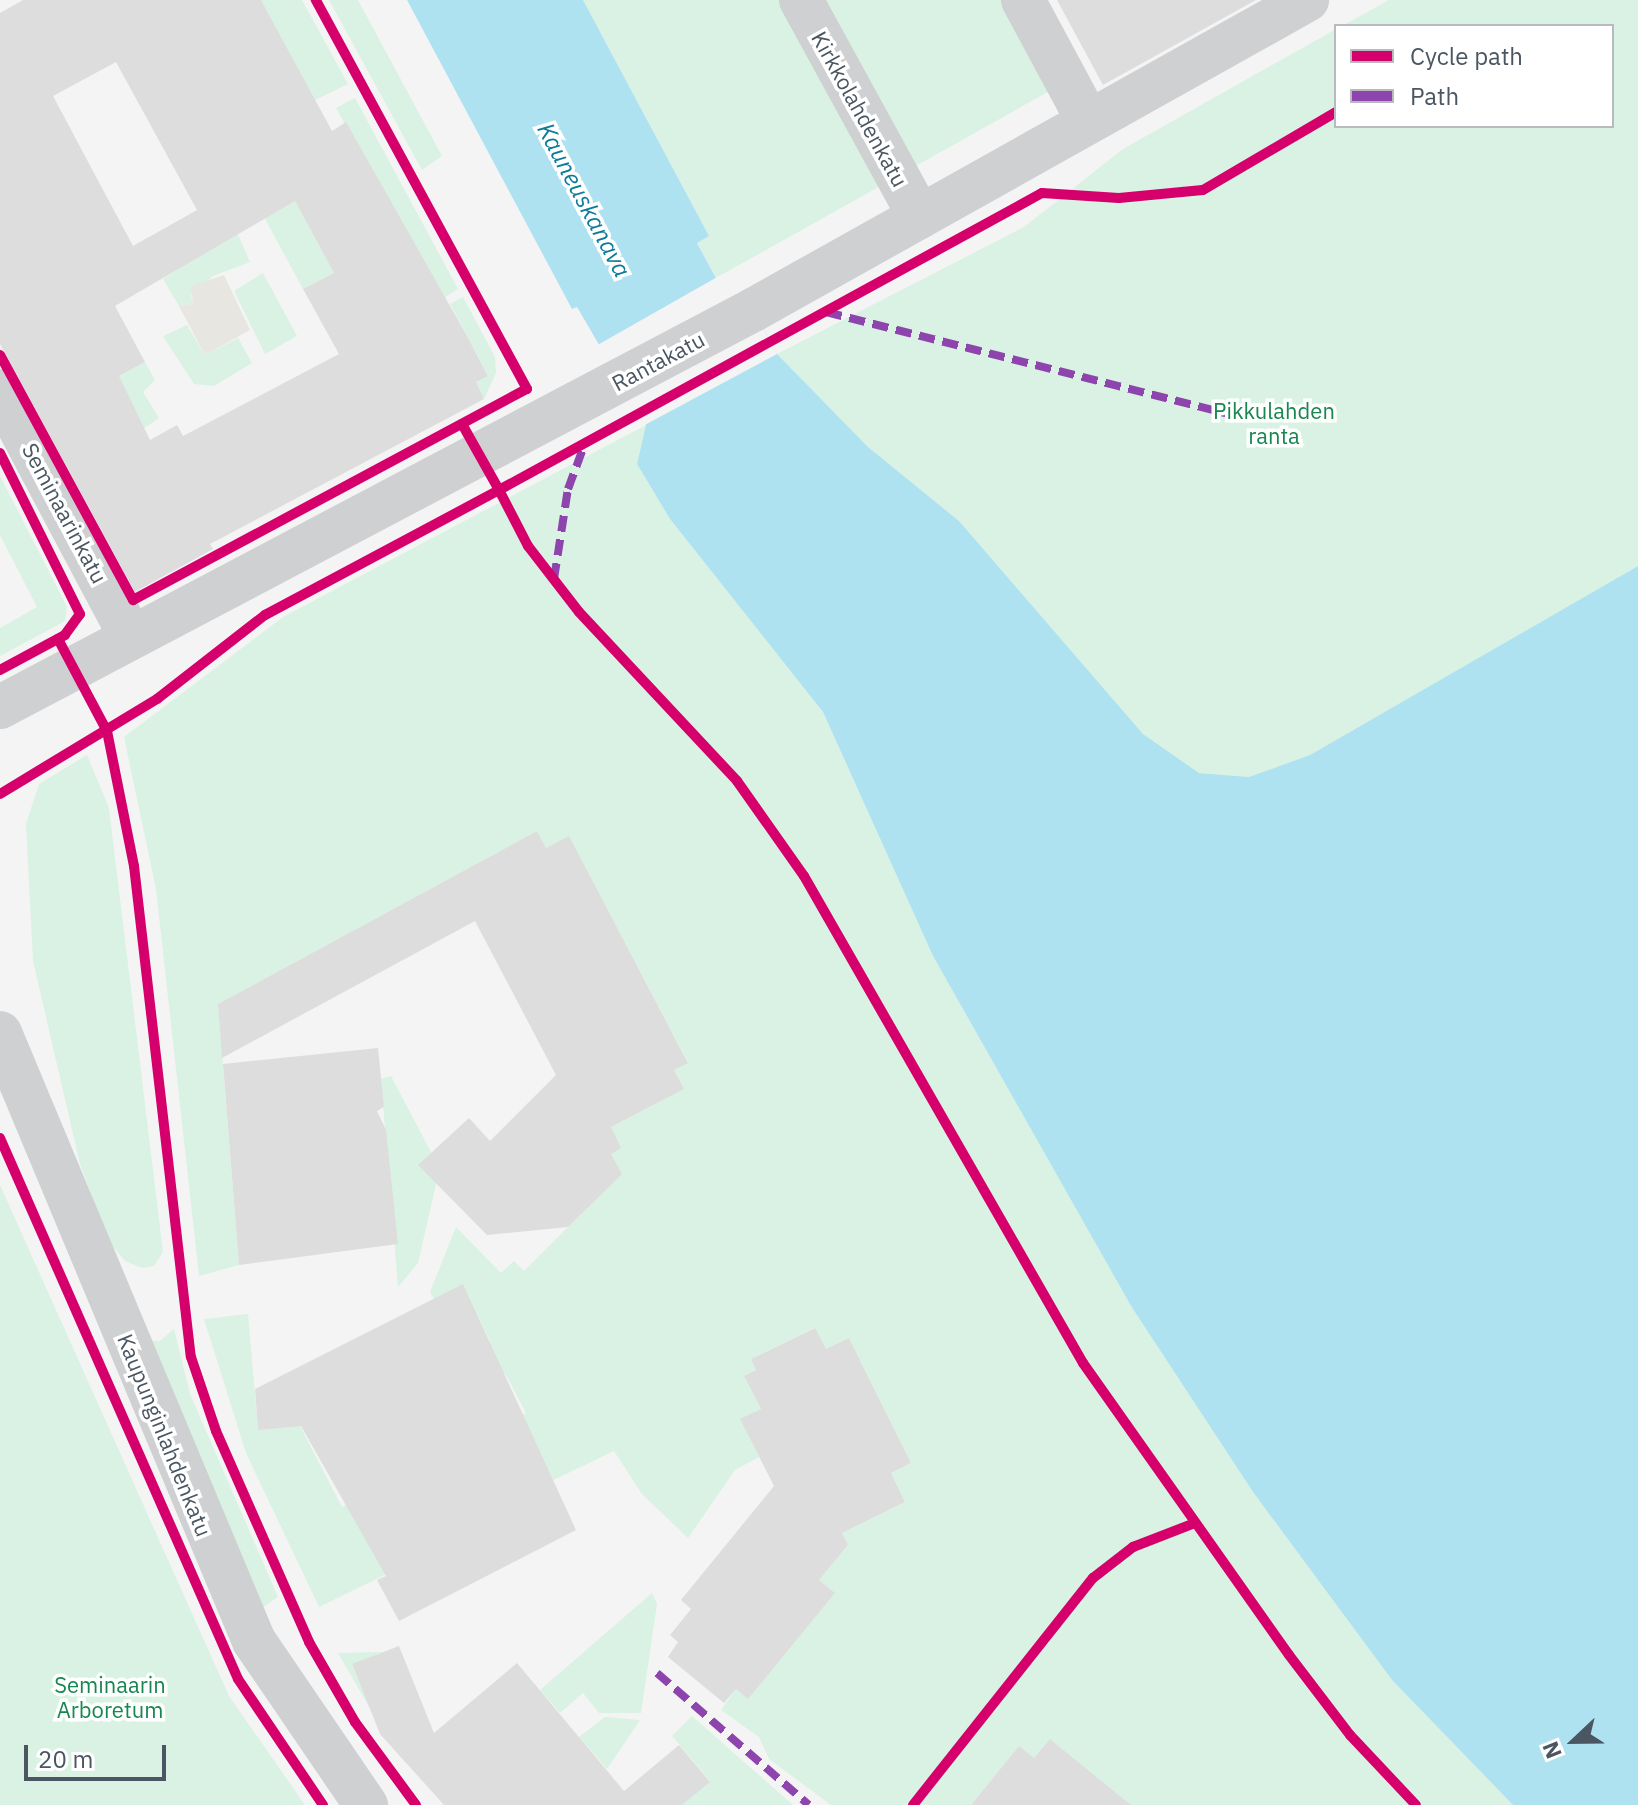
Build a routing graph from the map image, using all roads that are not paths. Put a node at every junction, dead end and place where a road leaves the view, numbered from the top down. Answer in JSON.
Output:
{"nodes":[{"id":1,"x":801,"y":0,"type":"edge"},
{"id":2,"x":1023,"y":0,"type":"edge"},
{"id":3,"x":1307,"y":0,"type":"edge"},
{"id":4,"x":1087,"y":119,"type":"junction"},
{"id":5,"x":920,"y":217,"type":"junction"},
{"id":6,"x":0,"y":391,"type":"edge"},
{"id":7,"x":130,"y":635,"type":"junction"},
{"id":8,"x":0,"y":707,"type":"edge"},
{"id":9,"x":2,"y":1028,"type":"edge"},
{"id":10,"x":366,"y":1805,"type":"edge"}],
"edges":[{"from":1,"to":5,"type":"street","name":"Kirkkolahdenkatu"},
{"from":2,"to":4,"type":"street"},
{"from":3,"to":4,"type":"street","name":"Rantakatu"},
{"from":4,"to":5,"type":"street","name":"Rantakatu"},
{"from":5,"to":7,"type":"street","name":"Rantakatu"},
{"from":6,"to":7,"type":"street","name":"Seminaarinkatu"},
{"from":7,"to":8,"type":"street","name":"Rantakatu"},
{"from":9,"to":10,"type":"street","name":"Kaupunginlahdenkatu"}]}
